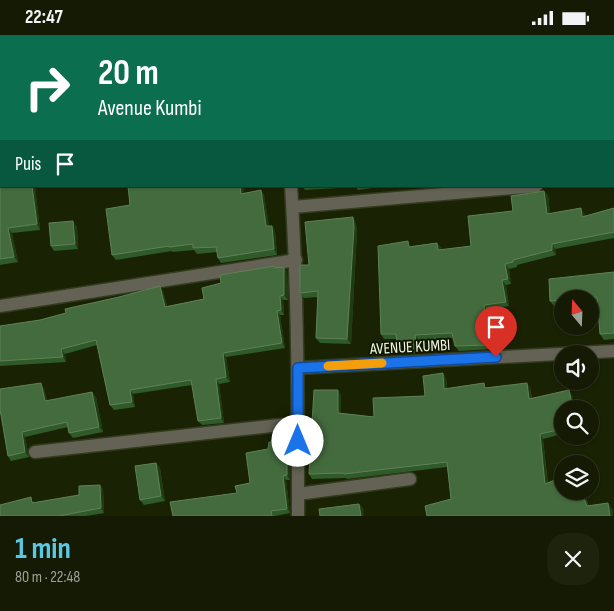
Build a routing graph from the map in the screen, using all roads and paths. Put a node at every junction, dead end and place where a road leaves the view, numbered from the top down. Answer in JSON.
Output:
{"nodes":[{"id":1,"x":292,"y":187,"type":"edge"},
{"id":2,"x":524,"y":187,"type":"edge"},
{"id":3,"x":293,"y":207,"type":"junction"},
{"id":4,"x":296,"y":260,"type":"junction"},
{"id":5,"x":0,"y":306,"type":"edge"},
{"id":6,"x":614,"y":351,"type":"edge"},
{"id":7,"x":298,"y":368,"type":"junction"},
{"id":8,"x":298,"y":423,"type":"junction"},
{"id":9,"x":35,"y":451,"type":"dead end"},
{"id":10,"x":410,"y":479,"type":"dead end"},
{"id":11,"x":298,"y":494,"type":"junction"},
{"id":12,"x":298,"y":516,"type":"edge"}],
"edges":[{"from":1,"to":3,"type":"street"},
{"from":2,"to":3,"type":"street"},
{"from":3,"to":4,"type":"street"},
{"from":4,"to":5,"type":"street"},
{"from":4,"to":7,"type":"street"},
{"from":6,"to":7,"type":"street","name":"AVENUE KUMBI"},
{"from":7,"to":8,"type":"street"},
{"from":8,"to":9,"type":"street"},
{"from":8,"to":11,"type":"street"},
{"from":10,"to":11,"type":"street"},
{"from":11,"to":12,"type":"street"}]}
